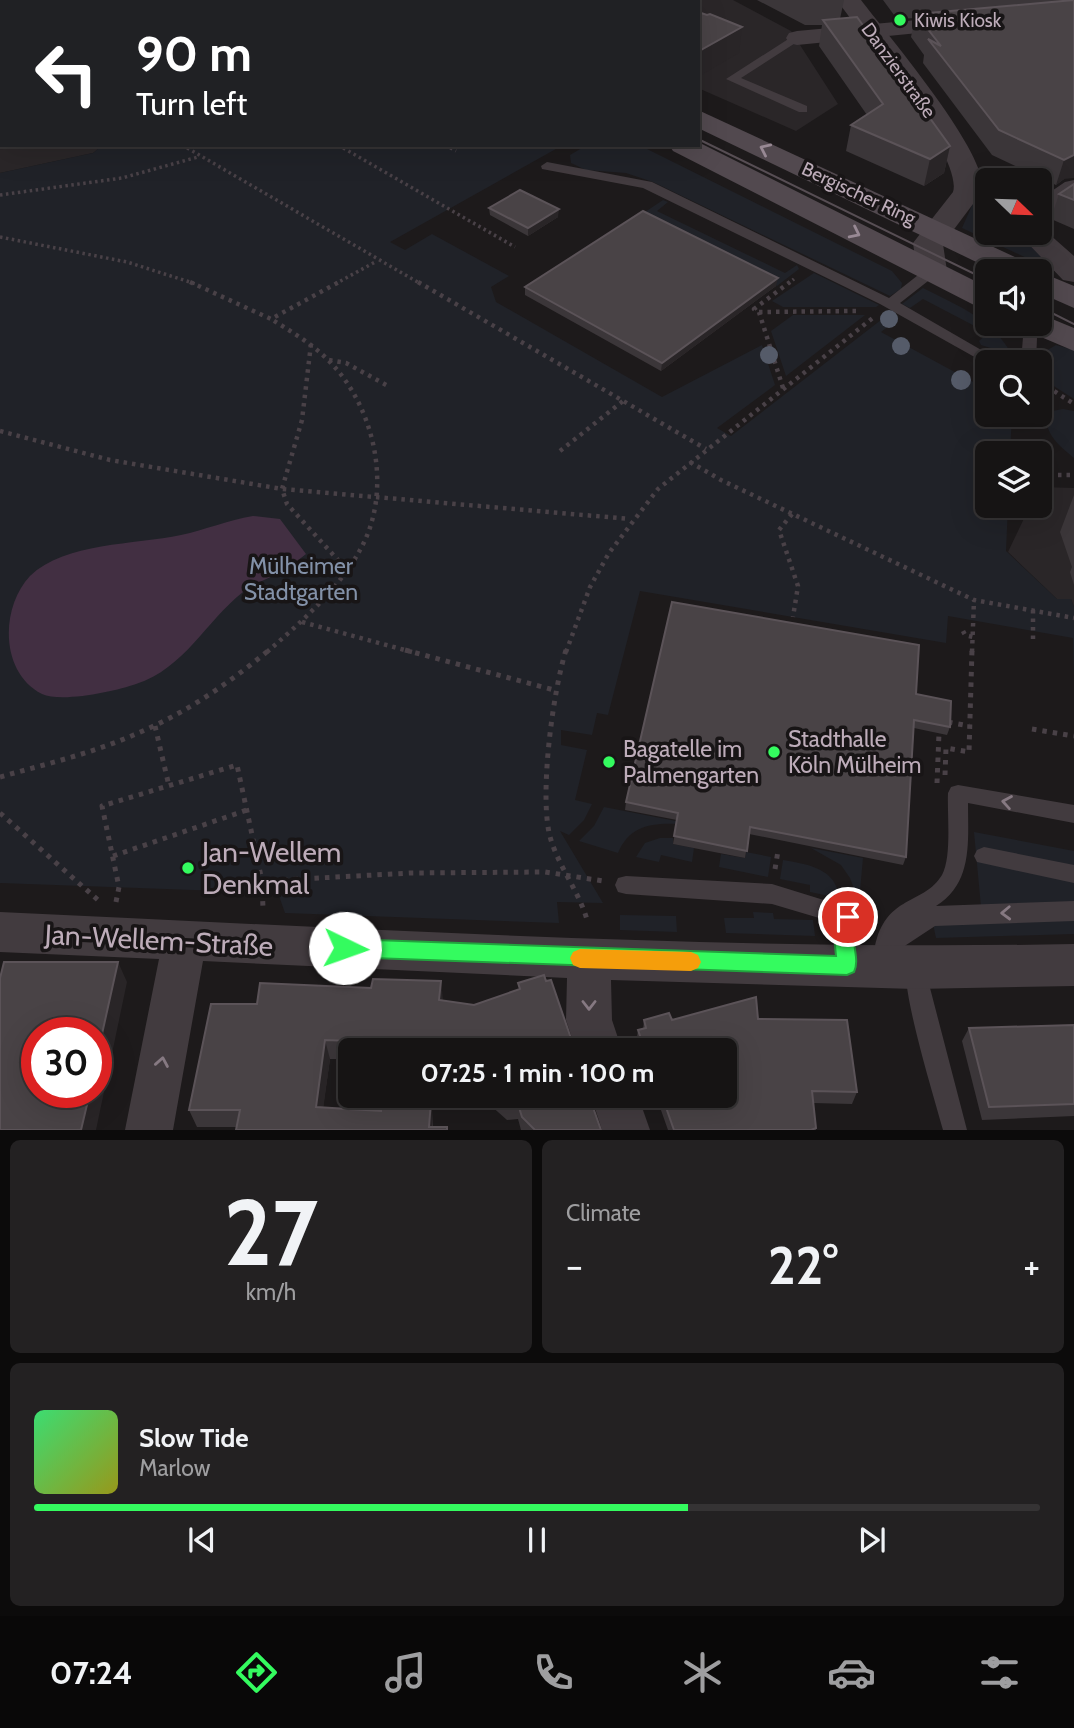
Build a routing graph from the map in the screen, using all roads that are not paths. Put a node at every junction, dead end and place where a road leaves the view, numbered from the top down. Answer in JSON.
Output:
{"nodes":[{"id":1,"x":849,"y":0,"type":"edge"},
{"id":2,"x":982,"y":21,"type":"edge"},
{"id":3,"x":871,"y":31,"type":"junction"},
{"id":4,"x":797,"y":38,"type":"joint"},
{"id":5,"x":803,"y":109,"type":"dead end"},
{"id":6,"x":700,"y":119,"type":"edge"},
{"id":7,"x":950,"y":139,"type":"junction"},
{"id":8,"x":687,"y":147,"type":"edge"},
{"id":9,"x":547,"y":166,"type":"dead end"},
{"id":10,"x":981,"y":168,"type":"edge"},
{"id":11,"x":752,"y":178,"type":"junction"},
{"id":12,"x":1074,"y":188,"type":"edge"},
{"id":13,"x":855,"y":191,"type":"junction"},
{"id":14,"x":962,"y":199,"type":"junction"},
{"id":15,"x":1052,"y":203,"type":"edge"},
{"id":16,"x":890,"y":207,"type":"junction"},
{"id":17,"x":937,"y":230,"type":"junction"},
{"id":18,"x":1045,"y":245,"type":"edge"},
{"id":19,"x":995,"y":259,"type":"edge"},
{"id":20,"x":932,"y":271,"type":"junction"},
{"id":21,"x":1074,"y":273,"type":"edge"},
{"id":22,"x":1052,"y":287,"type":"edge"},
{"id":23,"x":975,"y":293,"type":"edge"},
{"id":24,"x":1074,"y":299,"type":"edge"},
{"id":25,"x":890,"y":304,"type":"junction"},
{"id":26,"x":1052,"y":330,"type":"edge"},
{"id":27,"x":1074,"y":341,"type":"edge"},
{"id":28,"x":975,"y":351,"type":"edge"},
{"id":29,"x":1074,"y":814,"type":"edge"},
{"id":30,"x":984,"y":856,"type":"dead end"},
{"id":31,"x":1074,"y":873,"type":"edge"},
{"id":32,"x":626,"y":885,"type":"road end"},
{"id":33,"x":1074,"y":911,"type":"edge"},
{"id":34,"x":0,"y":932,"type":"edge"},
{"id":35,"x":184,"y":942,"type":"junction"},
{"id":36,"x":589,"y":959,"type":"junction"},
{"id":37,"x":883,"y":962,"type":"junction"},
{"id":38,"x":1074,"y":965,"type":"edge"},
{"id":39,"x":595,"y":1038,"type":"edge"},
{"id":40,"x":619,"y":1108,"type":"edge"},
{"id":41,"x":149,"y":1129,"type":"edge"},
{"id":42,"x":626,"y":1129,"type":"edge"},
{"id":43,"x":955,"y":1129,"type":"edge"}],
"edges":[{"from":1,"to":3,"type":"street","name":"Danzierstraße"},
{"from":2,"to":3,"type":"street"},
{"from":3,"to":4,"type":"street"},
{"from":3,"to":7,"type":"street","name":"Danzierstraße"},
{"from":4,"to":5,"type":"lane"},
{"from":13,"to":6,"type":"main road","name":"Bergischer Ring","one_way":true},
{"from":7,"to":10,"type":"street","name":"Danzierstraße"},
{"from":7,"to":14,"type":"street","name":"Danzierstraße"},
{"from":8,"to":11,"type":"main road"},
{"from":9,"to":25,"type":"lane"},
{"from":11,"to":13,"type":"main road"},
{"from":11,"to":20,"type":"main road","one_way":true},
{"from":12,"to":15,"type":"street"},
{"from":13,"to":16,"type":"main road","name":"Bergischer Ring"},
{"from":14,"to":16,"type":"street"},
{"from":14,"to":17,"type":"street"},
{"from":16,"to":17,"type":"main road","name":"Bergischer Ring"},
{"from":17,"to":19,"type":"main road","name":"Bergischer Ring"},
{"from":17,"to":20,"type":"street"},
{"from":18,"to":21,"type":"street"},
{"from":20,"to":23,"type":"main road"},
{"from":20,"to":25,"type":"lane"},
{"from":22,"to":24,"type":"main road"},
{"from":25,"to":28,"type":"lane"},
{"from":26,"to":27,"type":"main road"},
{"from":29,"to":37,"type":"lane","one_way":true},
{"from":30,"to":31,"type":"lane"},
{"from":32,"to":37,"type":"lane"},
{"from":33,"to":37,"type":"lane","one_way":true},
{"from":34,"to":35,"type":"street","name":"Jan-Wellem-Straße"},
{"from":35,"to":36,"type":"street","name":"Jan-Wellem-Straße"},
{"from":41,"to":35,"type":"street","one_way":true},
{"from":36,"to":37,"type":"street","name":"Jan-Wellem-Straße"},
{"from":36,"to":39,"type":"street","one_way":true},
{"from":37,"to":38,"type":"street","name":"Jan-Wellem-Straße"},
{"from":37,"to":43,"type":"lane"},
{"from":40,"to":42,"type":"street"}]}
